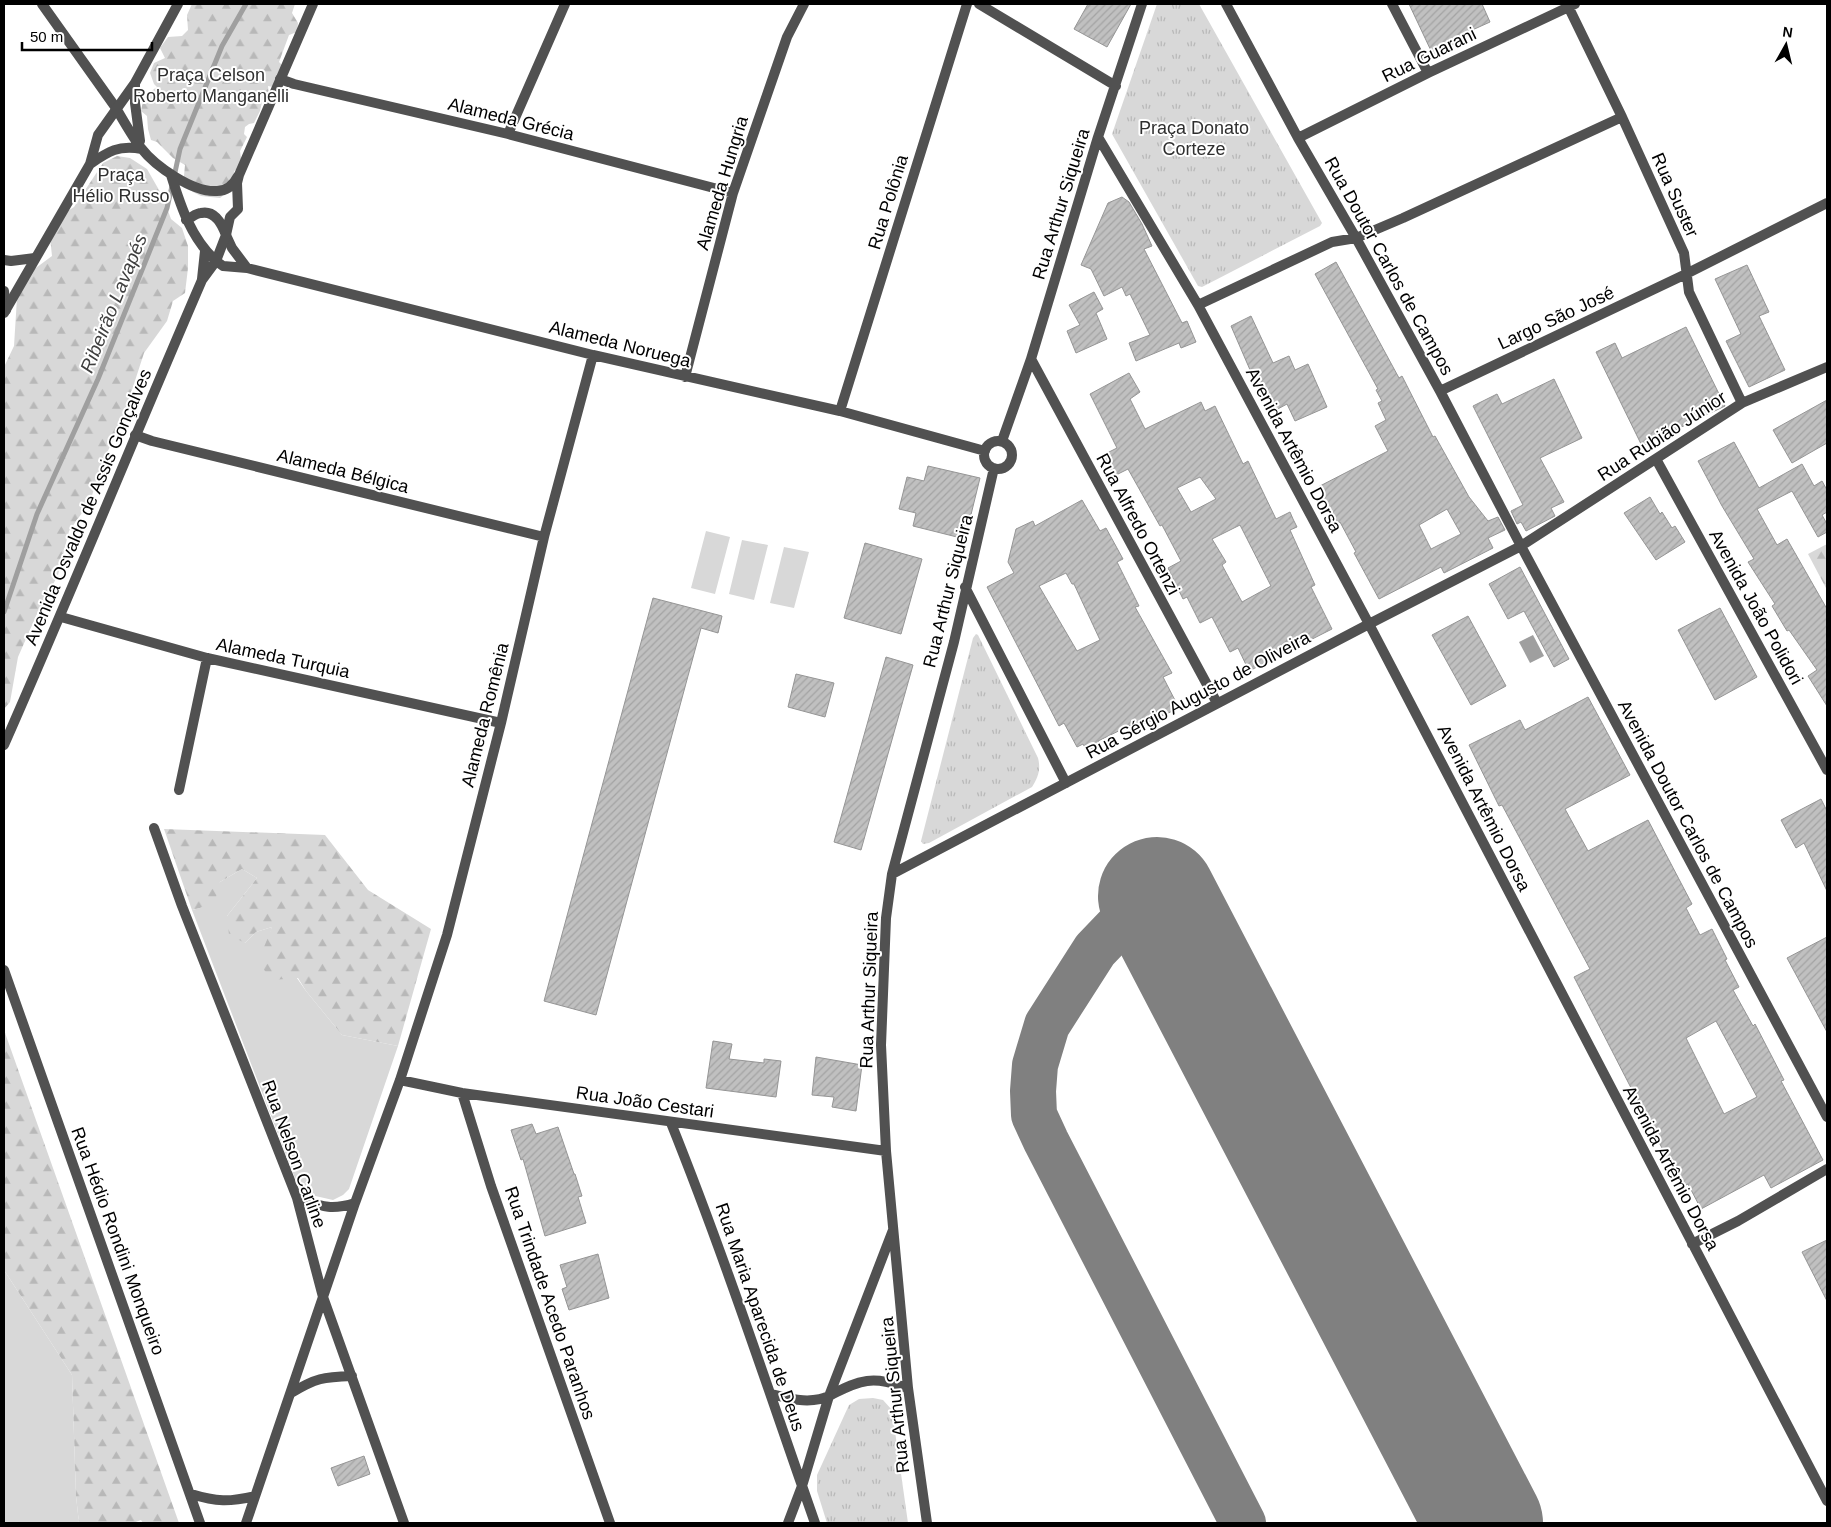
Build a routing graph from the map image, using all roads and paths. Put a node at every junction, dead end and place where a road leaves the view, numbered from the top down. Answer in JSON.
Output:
{"nodes":[{"id":1,"x":42,"y":4,"type":"edge"},
{"id":2,"x":178,"y":4,"type":"edge"},
{"id":3,"x":313,"y":4,"type":"edge"},
{"id":4,"x":565,"y":4,"type":"edge"},
{"id":5,"x":804,"y":4,"type":"edge"},
{"id":6,"x":968,"y":4,"type":"edge"},
{"id":7,"x":979,"y":4,"type":"edge"},
{"id":8,"x":1142,"y":4,"type":"edge"},
{"id":9,"x":1226,"y":4,"type":"edge"},
{"id":10,"x":1392,"y":4,"type":"edge"},
{"id":11,"x":1570,"y":5,"type":"edge"},
{"id":12,"x":1428,"y":73,"type":"junction"},
{"id":13,"x":280,"y":79,"type":"junction"},
{"id":14,"x":135,"y":83,"type":"junction"},
{"id":15,"x":1116,"y":86,"type":"junction"},
{"id":16,"x":116,"y":108,"type":"junction"},
{"id":17,"x":1622,"y":117,"type":"junction"},
{"id":18,"x":508,"y":134,"type":"junction"},
{"id":19,"x":1098,"y":137,"type":"junction"},
{"id":20,"x":1298,"y":138,"type":"junction"},
{"id":21,"x":142,"y":149,"type":"junction"},
{"id":22,"x":90,"y":164,"type":"junction"},
{"id":23,"x":239,"y":175,"type":"junction"},
{"id":24,"x":176,"y":177,"type":"junction"},
{"id":25,"x":733,"y":193,"type":"junction"},
{"id":26,"x":1827,"y":203,"type":"edge"},
{"id":27,"x":186,"y":220,"type":"junction"},
{"id":28,"x":226,"y":235,"type":"junction"},
{"id":29,"x":1356,"y":238,"type":"junction"},
{"id":30,"x":205,"y":251,"type":"junction"},
{"id":31,"x":35,"y":258,"type":"junction"},
{"id":32,"x":4,"y":260,"type":"edge"},
{"id":33,"x":216,"y":261,"type":"junction"},
{"id":34,"x":247,"y":268,"type":"junction"},
{"id":35,"x":1686,"y":274,"type":"junction"},
{"id":36,"x":202,"y":280,"type":"junction"},
{"id":37,"x":4,"y":292,"type":"edge"},
{"id":38,"x":1198,"y":305,"type":"junction"},
{"id":39,"x":5,"y":311,"type":"edge"},
{"id":40,"x":593,"y":356,"type":"junction"},
{"id":41,"x":1031,"y":359,"type":"junction"},
{"id":42,"x":1827,"y":367,"type":"edge"},
{"id":43,"x":685,"y":377,"type":"junction"},
{"id":44,"x":1440,"y":391,"type":"junction"},
{"id":45,"x":1742,"y":403,"type":"junction"},
{"id":46,"x":840,"y":410,"type":"junction"},
{"id":47,"x":135,"y":435,"type":"junction"},
{"id":48,"x":1002,"y":441,"type":"junction"},
{"id":49,"x":985,"y":451,"type":"junction"},
{"id":50,"x":1656,"y":459,"type":"junction"},
{"id":51,"x":994,"y":468,"type":"junction"},
{"id":52,"x":544,"y":537,"type":"junction"},
{"id":53,"x":1521,"y":546,"type":"junction"},
{"id":54,"x":965,"y":587,"type":"junction"},
{"id":55,"x":61,"y":617,"type":"junction"},
{"id":56,"x":1369,"y":624,"type":"junction"},
{"id":57,"x":206,"y":658,"type":"junction"},
{"id":58,"x":1217,"y":703,"type":"junction"},
{"id":59,"x":501,"y":723,"type":"junction"},
{"id":60,"x":4,"y":746,"type":"edge"},
{"id":61,"x":1827,"y":770,"type":"edge"},
{"id":62,"x":1066,"y":783,"type":"junction"},
{"id":63,"x":179,"y":790,"type":"dead end"},
{"id":64,"x":154,"y":828,"type":"dead end"},
{"id":65,"x":892,"y":874,"type":"junction"},
{"id":66,"x":4,"y":970,"type":"edge"},
{"id":67,"x":400,"y":1080,"type":"junction"},
{"id":68,"x":462,"y":1093,"type":"junction"},
{"id":69,"x":1827,"y":1117,"type":"edge"},
{"id":70,"x":671,"y":1123,"type":"junction"},
{"id":71,"x":886,"y":1151,"type":"junction"},
{"id":72,"x":1827,"y":1169,"type":"edge"},
{"id":73,"x":297,"y":1198,"type":"junction"},
{"id":74,"x":355,"y":1203,"type":"junction"},
{"id":75,"x":894,"y":1226,"type":"junction"},
{"id":76,"x":1692,"y":1244,"type":"junction"},
{"id":77,"x":323,"y":1297,"type":"junction"},
{"id":78,"x":352,"y":1376,"type":"junction"},
{"id":79,"x":908,"y":1388,"type":"junction"},
{"id":80,"x":291,"y":1393,"type":"junction"},
{"id":81,"x":771,"y":1394,"type":"junction"},
{"id":82,"x":829,"y":1396,"type":"junction"},
{"id":83,"x":802,"y":1486,"type":"junction"},
{"id":84,"x":191,"y":1494,"type":"junction"},
{"id":85,"x":255,"y":1496,"type":"junction"},
{"id":86,"x":1827,"y":1501,"type":"edge"},
{"id":87,"x":200,"y":1523,"type":"edge"},
{"id":88,"x":246,"y":1523,"type":"edge"},
{"id":89,"x":404,"y":1523,"type":"edge"},
{"id":90,"x":610,"y":1523,"type":"edge"},
{"id":91,"x":788,"y":1523,"type":"edge"},
{"id":92,"x":815,"y":1523,"type":"edge"},
{"id":93,"x":927,"y":1523,"type":"edge"}],
"edges":[{"from":1,"to":16,"type":"street"},
{"from":2,"to":14,"type":"street"},
{"from":3,"to":13,"type":"street","name":"Avenida Osvaldo de Assis Gonçalves"},
{"from":4,"to":18,"type":"street"},
{"from":5,"to":25,"type":"street","name":"Alameda Hungria"},
{"from":6,"to":46,"type":"street","name":"Rua Polônia"},
{"from":7,"to":15,"type":"street"},
{"from":8,"to":15,"type":"street","name":"Rua Arthur Siqueira"},
{"from":9,"to":20,"type":"street","name":"Rua Doutor Carlos de Campos"},
{"from":10,"to":12,"type":"street"},
{"from":11,"to":12,"type":"street","name":"Rua Guarani"},
{"from":11,"to":17,"type":"street","name":"Rua Suster"},
{"from":12,"to":20,"type":"street","name":"Rua Guarani"},
{"from":13,"to":18,"type":"street","name":"Alameda Grécia"},
{"from":13,"to":23,"type":"street","name":"Avenida Osvaldo de Assis Gonçalves"},
{"from":14,"to":16,"type":"street"},
{"from":14,"to":21,"type":"street"},
{"from":15,"to":19,"type":"street","name":"Rua Arthur Siqueira"},
{"from":16,"to":21,"type":"street"},
{"from":16,"to":22,"type":"street"},
{"from":17,"to":29,"type":"street"},
{"from":17,"to":35,"type":"street","name":"Rua Suster"},
{"from":18,"to":25,"type":"street","name":"Alameda Grécia"},
{"from":19,"to":38,"type":"street","name":"Avenida Artêmio Dorsa"},
{"from":19,"to":41,"type":"street","name":"Rua Arthur Siqueira"},
{"from":20,"to":29,"type":"street","name":"Rua Doutor Carlos de Campos"},
{"from":21,"to":22,"type":"street"},
{"from":21,"to":24,"type":"street"},
{"from":22,"to":31,"type":"street"},
{"from":23,"to":24,"type":"street"},
{"from":23,"to":28,"type":"street","name":"Avenida Osvaldo de Assis Gonçalves"},
{"from":24,"to":27,"type":"street"},
{"from":25,"to":43,"type":"street","name":"Alameda Hungria"},
{"from":26,"to":35,"type":"street","name":"Largo São José"},
{"from":27,"to":28,"type":"street"},
{"from":27,"to":30,"type":"street"},
{"from":28,"to":33,"type":"street","name":"Avenida Osvaldo de Assis Gonçalves"},
{"from":28,"to":34,"type":"street"},
{"from":29,"to":38,"type":"street"},
{"from":29,"to":44,"type":"street","name":"Rua Doutor Carlos de Campos"},
{"from":30,"to":33,"type":"street"},
{"from":30,"to":36,"type":"street","name":"Avenida Osvaldo de Assis Gonçalves"},
{"from":31,"to":32,"type":"street"},
{"from":31,"to":39,"type":"street"},
{"from":33,"to":34,"type":"street","name":"Alameda Noruega"},
{"from":33,"to":36,"type":"street","name":"Avenida Osvaldo de Assis Gonçalves"},
{"from":34,"to":40,"type":"street","name":"Alameda Noruega"},
{"from":35,"to":44,"type":"street","name":"Largo São José"},
{"from":35,"to":45,"type":"street","name":"Rua Suster"},
{"from":36,"to":47,"type":"street","name":"Avenida Osvaldo de Assis Gonçalves"},
{"from":37,"to":39,"type":"street"},
{"from":38,"to":56,"type":"street","name":"Avenida Artêmio Dorsa"},
{"from":40,"to":43,"type":"street","name":"Alameda Noruega"},
{"from":40,"to":52,"type":"street","name":"Alameda Romênia"},
{"from":41,"to":48,"type":"street","name":"Rua Arthur Siqueira"},
{"from":41,"to":58,"type":"street","name":"Rua Alfredo Ortenzi"},
{"from":42,"to":45,"type":"street","name":"Rua Rubião Júnior"},
{"from":43,"to":46,"type":"street","name":"Alameda Noruega"},
{"from":44,"to":53,"type":"street","name":"Rua Doutor Carlos de Campos"},
{"from":45,"to":50,"type":"street","name":"Rua Rubião Júnior"},
{"from":46,"to":49,"type":"street","name":"Alameda Noruega"},
{"from":47,"to":52,"type":"street","name":"Alameda Bélgica"},
{"from":47,"to":55,"type":"street","name":"Avenida Osvaldo de Assis Gonçalves"},
{"from":48,"to":49,"type":"street"},
{"from":48,"to":51,"type":"street"},
{"from":49,"to":51,"type":"street"},
{"from":50,"to":53,"type":"street","name":"Rua Rubião Júnior"},
{"from":50,"to":61,"type":"street","name":"Avenida João Polidori"},
{"from":51,"to":54,"type":"street","name":"Rua Arthur Siqueira"},
{"from":52,"to":59,"type":"street","name":"Alameda Romênia"},
{"from":53,"to":56,"type":"street","name":"Rua Sérgio Augusto de Oliveira"},
{"from":53,"to":69,"type":"street","name":"Avenida Doutor Carlos de Campos"},
{"from":54,"to":62,"type":"street"},
{"from":54,"to":65,"type":"street","name":"Rua Arthur Siqueira"},
{"from":55,"to":57,"type":"street","name":"Alameda Turquia"},
{"from":55,"to":60,"type":"street","name":"Avenida Osvaldo de Assis Gonçalves"},
{"from":56,"to":58,"type":"street","name":"Rua Sérgio Augusto de Oliveira"},
{"from":56,"to":76,"type":"street","name":"Avenida Artêmio Dorsa"},
{"from":57,"to":59,"type":"street","name":"Alameda Turquia"},
{"from":57,"to":63,"type":"street"},
{"from":58,"to":62,"type":"street","name":"Rua Sérgio Augusto de Oliveira"},
{"from":59,"to":67,"type":"street","name":"Alameda Romênia"},
{"from":62,"to":65,"type":"street","name":"Rua Sérgio Augusto de Oliveira"},
{"from":64,"to":73,"type":"street","name":"Rua Nelson Carline"},
{"from":65,"to":71,"type":"street","name":"Rua Arthur Siqueira"},
{"from":66,"to":84,"type":"street","name":"Rua Hédio Rondini Monqueiro"},
{"from":67,"to":68,"type":"street","name":"Rua João Cestari"},
{"from":67,"to":74,"type":"street","name":"Alameda Romênia"},
{"from":68,"to":70,"type":"street","name":"Rua João Cestari"},
{"from":68,"to":90,"type":"street","name":"Rua Trindade Acedo Paranhos"},
{"from":70,"to":71,"type":"street","name":"Rua João Cestari"},
{"from":70,"to":81,"type":"street","name":"Rua Maria Aparecida de Deus"},
{"from":71,"to":75,"type":"street","name":"Rua Arthur Siqueira"},
{"from":72,"to":76,"type":"street"},
{"from":73,"to":74,"type":"street"},
{"from":73,"to":77,"type":"street","name":"Rua Nelson Carline"},
{"from":74,"to":77,"type":"street","name":"Alameda Romênia"},
{"from":75,"to":79,"type":"street","name":"Rua Arthur Siqueira"},
{"from":75,"to":82,"type":"street"},
{"from":76,"to":86,"type":"street","name":"Avenida Artêmio Dorsa"},
{"from":77,"to":78,"type":"street","name":"Rua Nelson Carline"},
{"from":77,"to":80,"type":"street","name":"Alameda Romênia"},
{"from":78,"to":80,"type":"street"},
{"from":78,"to":89,"type":"street","name":"Rua Nelson Carline"},
{"from":79,"to":82,"type":"street"},
{"from":79,"to":93,"type":"street","name":"Rua Arthur Siqueira"},
{"from":80,"to":85,"type":"street","name":"Alameda Romênia"},
{"from":81,"to":82,"type":"street"},
{"from":81,"to":83,"type":"street","name":"Rua Maria Aparecida de Deus"},
{"from":82,"to":83,"type":"street"},
{"from":83,"to":91,"type":"street"},
{"from":83,"to":92,"type":"street","name":"Rua Maria Aparecida de Deus"},
{"from":84,"to":85,"type":"street"},
{"from":84,"to":87,"type":"street","name":"Rua Hédio Rondini Monqueiro"},
{"from":85,"to":88,"type":"street","name":"Alameda Romênia"}]}
